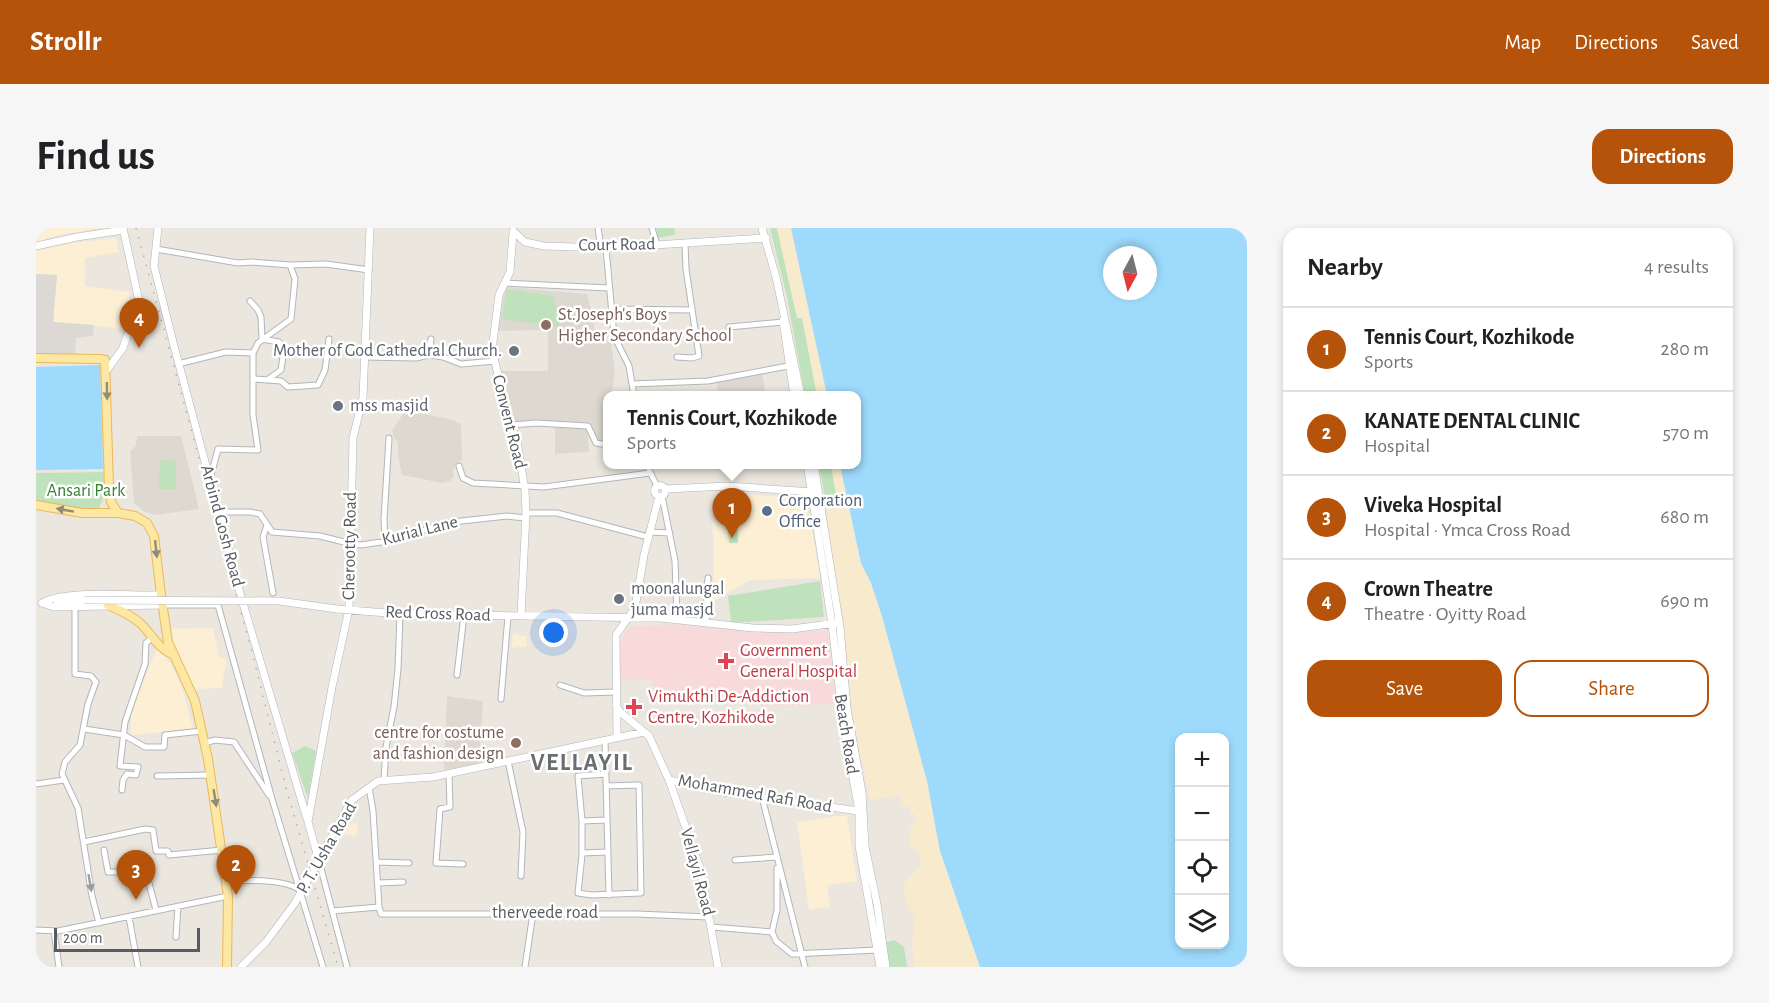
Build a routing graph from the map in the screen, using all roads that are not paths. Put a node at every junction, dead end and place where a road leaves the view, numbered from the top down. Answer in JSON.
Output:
{"nodes":[{"id":1,"x":158,"y":228,"type":"edge"},
{"id":2,"x":370,"y":228,"type":"edge"},
{"id":3,"x":598,"y":228,"type":"edge"},
{"id":4,"x":652,"y":228,"type":"edge"},
{"id":5,"x":762,"y":228,"type":"edge"},
{"id":6,"x":123,"y":229,"type":"edge"},
{"id":7,"x":513,"y":230,"type":"edge"},
{"id":8,"x":766,"y":238,"type":"junction"},
{"id":9,"x":685,"y":243,"type":"junction"},
{"id":10,"x":657,"y":245,"type":"junction"},
{"id":11,"x":36,"y":246,"type":"edge"},
{"id":12,"x":156,"y":249,"type":"junction"},
{"id":13,"x":600,"y":249,"type":"junction"},
{"id":14,"x":290,"y":265,"type":"junction"},
{"id":15,"x":369,"y":270,"type":"junction"},
{"id":16,"x":505,"y":283,"type":"junction"},
{"id":17,"x":609,"y":288,"type":"junction"},
{"id":18,"x":250,"y":302,"type":"dead end"},
{"id":19,"x":612,"y":309,"type":"junction"},
{"id":20,"x":782,"y":309,"type":"junction"},
{"id":21,"x":692,"y":310,"type":"junction"},
{"id":22,"x":783,"y":322,"type":"junction"},
{"id":23,"x":729,"y":327,"type":"dead end"},
{"id":24,"x":262,"y":339,"type":"junction"},
{"id":25,"x":329,"y":339,"type":"dead end"},
{"id":26,"x":431,"y":339,"type":"dead end"},
{"id":27,"x":253,"y":353,"type":"junction"},
{"id":28,"x":429,"y":356,"type":"junction"},
{"id":29,"x":365,"y":357,"type":"junction"},
{"id":30,"x":677,"y":357,"type":"dead end"},
{"id":31,"x":36,"y":358,"type":"edge"},
{"id":32,"x":495,"y":361,"type":"junction"},
{"id":33,"x":178,"y":364,"type":"junction"},
{"id":34,"x":788,"y":366,"type":"junction"},
{"id":35,"x":107,"y":370,"type":"junction"},
{"id":36,"x":253,"y":377,"type":"junction"},
{"id":37,"x":267,"y":380,"type":"junction"},
{"id":38,"x":632,"y":384,"type":"junction"},
{"id":39,"x":633,"y":391,"type":"edge"},
{"id":40,"x":793,"y":391,"type":"edge"},
{"id":41,"x":800,"y":391,"type":"edge"},
{"id":42,"x":512,"y":425,"type":"junction"},
{"id":43,"x":390,"y":438,"type":"dead end"},
{"id":44,"x":603,"y":444,"type":"edge"},
{"id":45,"x":459,"y":466,"type":"dead end"},
{"id":46,"x":650,"y":469,"type":"edge"},
{"id":47,"x":808,"y":469,"type":"edge"},
{"id":48,"x":815,"y":469,"type":"edge"},
{"id":49,"x":650,"y":473,"type":"junction"},
{"id":50,"x":210,"y":480,"type":"junction"},
{"id":51,"x":657,"y":486,"type":"joint"},
{"id":52,"x":109,"y":487,"type":"junction"},
{"id":53,"x":524,"y":487,"type":"junction"},
{"id":54,"x":820,"y":491,"type":"junction"},
{"id":55,"x":811,"y":493,"type":"junction"},
{"id":56,"x":662,"y":494,"type":"junction"},
{"id":57,"x":36,"y":505,"type":"edge"},
{"id":58,"x":219,"y":512,"type":"junction"},
{"id":59,"x":94,"y":513,"type":"junction"},
{"id":60,"x":118,"y":513,"type":"junction"},
{"id":61,"x":526,"y":515,"type":"junction"},
{"id":62,"x":267,"y":525,"type":"junction"},
{"id":63,"x":670,"y":533,"type":"junction"},
{"id":64,"x":649,"y":534,"type":"junction"},
{"id":65,"x":385,"y":542,"type":"junction"},
{"id":66,"x":352,"y":544,"type":"junction"},
{"id":67,"x":708,"y":578,"type":"dead end"},
{"id":68,"x":160,"y":594,"type":"junction"},
{"id":69,"x":273,"y":594,"type":"dead end"},
{"id":70,"x":39,"y":603,"type":"edge"},
{"id":71,"x":108,"y":605,"type":"junction"},
{"id":72,"x":163,"y":605,"type":"junction"},
{"id":73,"x":75,"y":606,"type":"junction"},
{"id":74,"x":348,"y":609,"type":"junction"},
{"id":75,"x":400,"y":614,"type":"junction"},
{"id":76,"x":464,"y":615,"type":"junction"},
{"id":77,"x":508,"y":616,"type":"junction"},
{"id":78,"x":520,"y":616,"type":"junction"},
{"id":79,"x":608,"y":618,"type":"junction"},
{"id":80,"x":629,"y":618,"type":"junction"},
{"id":81,"x":678,"y":619,"type":"junction"},
{"id":82,"x":706,"y":622,"type":"junction"},
{"id":83,"x":835,"y":623,"type":"junction"},
{"id":84,"x":616,"y":635,"type":"junction"},
{"id":85,"x":152,"y":638,"type":"junction"},
{"id":86,"x":172,"y":654,"type":"junction"},
{"id":87,"x":457,"y":675,"type":"dead end"},
{"id":88,"x":560,"y":686,"type":"dead end"},
{"id":89,"x":616,"y":692,"type":"junction"},
{"id":90,"x":501,"y":699,"type":"dead end"},
{"id":91,"x":616,"y":705,"type":"junction"},
{"id":92,"x":84,"y":729,"type":"junction"},
{"id":93,"x":202,"y":731,"type":"junction"},
{"id":94,"x":644,"y":732,"type":"junction"},
{"id":95,"x":124,"y":735,"type":"junction"},
{"id":96,"x":617,"y":737,"type":"junction"},
{"id":97,"x":605,"y":740,"type":"junction"},
{"id":98,"x":204,"y":742,"type":"junction"},
{"id":99,"x":508,"y":761,"type":"junction"},
{"id":100,"x":449,"y":774,"type":"junction"},
{"id":101,"x":606,"y":774,"type":"junction"},
{"id":102,"x":211,"y":775,"type":"junction"},
{"id":103,"x":157,"y":776,"type":"dead end"},
{"id":104,"x":64,"y":780,"type":"junction"},
{"id":105,"x":384,"y":780,"type":"junction"},
{"id":106,"x":669,"y":780,"type":"junction"},
{"id":107,"x":36,"y":784,"type":"edge"},
{"id":108,"x":606,"y":786,"type":"junction"},
{"id":109,"x":369,"y":788,"type":"junction"},
{"id":110,"x":122,"y":790,"type":"dead end"},
{"id":111,"x":762,"y":797,"type":"junction"},
{"id":112,"x":272,"y":800,"type":"junction"},
{"id":113,"x":859,"y":811,"type":"junction"},
{"id":114,"x":607,"y":820,"type":"junction"},
{"id":115,"x":582,"y":821,"type":"junction"},
{"id":116,"x":308,"y":822,"type":"junction"},
{"id":117,"x":84,"y":842,"type":"junction"},
{"id":118,"x":104,"y":850,"type":"dead end"},
{"id":119,"x":222,"y":850,"type":"junction"},
{"id":120,"x":608,"y":852,"type":"junction"},
{"id":121,"x":582,"y":853,"type":"junction"},
{"id":122,"x":777,"y":858,"type":"junction"},
{"id":123,"x":735,"y":860,"type":"dead end"},
{"id":124,"x":319,"y":861,"type":"junction"},
{"id":125,"x":376,"y":862,"type":"junction"},
{"id":126,"x":409,"y":862,"type":"dead end"},
{"id":127,"x":463,"y":864,"type":"dead end"},
{"id":128,"x":521,"y":876,"type":"dead end"},
{"id":129,"x":226,"y":881,"type":"junction"},
{"id":130,"x":403,"y":882,"type":"dead end"},
{"id":131,"x":378,"y":883,"type":"junction"},
{"id":132,"x":301,"y":891,"type":"junction"},
{"id":133,"x":609,"y":895,"type":"junction"},
{"id":134,"x":228,"y":896,"type":"junction"},
{"id":135,"x":178,"y":906,"type":"junction"},
{"id":136,"x":156,"y":910,"type":"junction"},
{"id":137,"x":380,"y":910,"type":"junction"},
{"id":138,"x":332,"y":911,"type":"junction"},
{"id":139,"x":532,"y":913,"type":"junction"},
{"id":140,"x":129,"y":916,"type":"junction"},
{"id":141,"x":709,"y":917,"type":"junction"},
{"id":142,"x":99,"y":923,"type":"junction"},
{"id":143,"x":711,"y":927,"type":"junction"},
{"id":144,"x":36,"y":930,"type":"edge"},
{"id":145,"x":54,"y":931,"type":"junction"},
{"id":146,"x":772,"y":932,"type":"junction"},
{"id":147,"x":176,"y":937,"type":"dead end"},
{"id":148,"x":878,"y":950,"type":"junction"},
{"id":149,"x":802,"y":953,"type":"junction"},
{"id":150,"x":59,"y":967,"type":"edge"},
{"id":151,"x":138,"y":967,"type":"edge"},
{"id":152,"x":227,"y":967,"type":"edge"},
{"id":153,"x":241,"y":967,"type":"edge"},
{"id":154,"x":323,"y":967,"type":"edge"},
{"id":155,"x":347,"y":967,"type":"edge"},
{"id":156,"x":525,"y":967,"type":"edge"},
{"id":157,"x":718,"y":967,"type":"edge"},
{"id":158,"x":805,"y":967,"type":"edge"},
{"id":159,"x":880,"y":967,"type":"edge"},
{"id":160,"x":886,"y":967,"type":"edge"}],
"edges":[{"from":1,"to":12,"type":"street","name":"Arbind Gosh Road"},
{"from":2,"to":15,"type":"street","name":"Cherootty Road"},
{"from":3,"to":13,"type":"street"},
{"from":4,"to":10,"type":"street"},
{"from":5,"to":8,"type":"street"},
{"from":6,"to":11,"type":"street"},
{"from":6,"to":35,"type":"street"},
{"from":7,"to":13,"type":"street","name":"Court Road"},
{"from":7,"to":16,"type":"street","name":"Convent Road"},
{"from":8,"to":9,"type":"street","name":"Court Road"},
{"from":8,"to":20,"type":"street"},
{"from":9,"to":10,"type":"street","name":"Court Road"},
{"from":9,"to":21,"type":"street"},
{"from":10,"to":13,"type":"street","name":"Court Road"},
{"from":12,"to":14,"type":"street"},
{"from":12,"to":33,"type":"street","name":"Arbind Gosh Road"},
{"from":13,"to":17,"type":"street"},
{"from":14,"to":15,"type":"street"},
{"from":14,"to":24,"type":"street"},
{"from":15,"to":29,"type":"street","name":"Cherootty Road"},
{"from":16,"to":17,"type":"street"},
{"from":16,"to":32,"type":"street","name":"Convent Road"},
{"from":17,"to":19,"type":"street"},
{"from":18,"to":24,"type":"street"},
{"from":19,"to":21,"type":"street"},
{"from":19,"to":38,"type":"street"},
{"from":20,"to":22,"type":"street"},
{"from":20,"to":41,"type":"street"},
{"from":21,"to":30,"type":"street"},
{"from":22,"to":23,"type":"street"},
{"from":22,"to":34,"type":"street"},
{"from":24,"to":27,"type":"street"},
{"from":24,"to":37,"type":"street"},
{"from":25,"to":37,"type":"street"},
{"from":26,"to":28,"type":"street"},
{"from":27,"to":33,"type":"street"},
{"from":27,"to":36,"type":"street"},
{"from":28,"to":29,"type":"street"},
{"from":28,"to":32,"type":"street"},
{"from":29,"to":66,"type":"street","name":"Cherootty Road"},
{"from":31,"to":35,"type":"main road"},
{"from":32,"to":42,"type":"street","name":"Convent Road"},
{"from":33,"to":50,"type":"street","name":"Arbind Gosh Road"},
{"from":34,"to":38,"type":"street"},
{"from":34,"to":40,"type":"street"},
{"from":35,"to":52,"type":"main road","one_way":true},
{"from":36,"to":37,"type":"street"},
{"from":36,"to":50,"type":"street"},
{"from":38,"to":39,"type":"street"},
{"from":42,"to":44,"type":"street"},
{"from":42,"to":53,"type":"street","name":"Convent Road"},
{"from":43,"to":65,"type":"street"},
{"from":45,"to":53,"type":"street"},
{"from":46,"to":49,"type":"street"},
{"from":47,"to":55,"type":"street","name":"Beach Road"},
{"from":48,"to":54,"type":"street","name":"Beach Road"},
{"from":49,"to":51,"type":"street"},
{"from":49,"to":53,"type":"street"},
{"from":50,"to":58,"type":"street","name":"Arbind Gosh Road"},
{"from":51,"to":56,"type":"street"},
{"from":52,"to":59,"type":"main road"},
{"from":52,"to":60,"type":"main road"},
{"from":53,"to":61,"type":"street","name":"Convent Road"},
{"from":54,"to":55,"type":"street"},
{"from":54,"to":83,"type":"street","name":"Beach Road"},
{"from":55,"to":56,"type":"street"},
{"from":55,"to":83,"type":"street","name":"Beach Road"},
{"from":56,"to":63,"type":"street"},
{"from":56,"to":64,"type":"street"},
{"from":59,"to":57,"type":"main road","one_way":true},
{"from":58,"to":62,"type":"street","name":"Kurial Lane"},
{"from":58,"to":116,"type":"street","name":"Arbind Gosh Road"},
{"from":59,"to":60,"type":"main road"},
{"from":60,"to":68,"type":"main road","one_way":true},
{"from":61,"to":64,"type":"street","name":"Kurial Lane"},
{"from":61,"to":65,"type":"street","name":"Kurial Lane"},
{"from":61,"to":78,"type":"street","name":"Convent Road"},
{"from":62,"to":66,"type":"street","name":"Kurial Lane"},
{"from":62,"to":69,"type":"street"},
{"from":63,"to":64,"type":"street","name":"Kurial Lane"},
{"from":63,"to":81,"type":"street"},
{"from":64,"to":80,"type":"street"},
{"from":65,"to":66,"type":"street","name":"Kurial Lane"},
{"from":66,"to":74,"type":"street","name":"Cherootty Road"},
{"from":67,"to":82,"type":"street"},
{"from":68,"to":70,"type":"street"},
{"from":68,"to":72,"type":"main road"},
{"from":70,"to":73,"type":"street"},
{"from":70,"to":74,"type":"street","name":"Red Cross Road","bridge":true},
{"from":71,"to":72,"type":"street"},
{"from":71,"to":73,"type":"street"},
{"from":71,"to":85,"type":"main road"},
{"from":72,"to":86,"type":"main road"},
{"from":72,"to":112,"type":"street"},
{"from":73,"to":92,"type":"street"},
{"from":74,"to":75,"type":"street","name":"Red Cross Road"},
{"from":74,"to":116,"type":"street","name":"Cherootty Road"},
{"from":75,"to":76,"type":"street","name":"Red Cross Road"},
{"from":75,"to":105,"type":"street"},
{"from":76,"to":77,"type":"street","name":"Red Cross Road"},
{"from":76,"to":87,"type":"street"},
{"from":77,"to":78,"type":"street","name":"Red Cross Road"},
{"from":77,"to":90,"type":"street"},
{"from":78,"to":79,"type":"street","name":"Red Cross Road"},
{"from":79,"to":80,"type":"street","name":"Red Cross Road"},
{"from":79,"to":84,"type":"street"},
{"from":80,"to":81,"type":"street","name":"Red Cross Road"},
{"from":80,"to":84,"type":"street"},
{"from":81,"to":82,"type":"street","name":"Red Cross Road"},
{"from":82,"to":83,"type":"street","name":"Red Cross Road"},
{"from":83,"to":113,"type":"street","name":"Beach Road"},
{"from":83,"to":160,"type":"street","name":"Beach Road"},
{"from":84,"to":89,"type":"street"},
{"from":85,"to":86,"type":"main road"},
{"from":85,"to":95,"type":"street"},
{"from":86,"to":93,"type":"main road"},
{"from":88,"to":89,"type":"street"},
{"from":89,"to":91,"type":"street"},
{"from":91,"to":94,"type":"street"},
{"from":91,"to":96,"type":"street"},
{"from":92,"to":95,"type":"street"},
{"from":92,"to":104,"type":"street"},
{"from":93,"to":95,"type":"street"},
{"from":93,"to":98,"type":"main road"},
{"from":94,"to":96,"type":"street","name":"P. T. Usha Road"},
{"from":94,"to":106,"type":"street","name":"Mohammed Rafi Road"},
{"from":95,"to":110,"type":"street"},
{"from":96,"to":97,"type":"street","name":"P. T. Usha Road"},
{"from":97,"to":99,"type":"street","name":"P. T. Usha Road"},
{"from":97,"to":101,"type":"street"},
{"from":98,"to":102,"type":"main road"},
{"from":98,"to":112,"type":"street"},
{"from":99,"to":100,"type":"street","name":"P. T. Usha Road"},
{"from":99,"to":128,"type":"street"},
{"from":100,"to":105,"type":"street","name":"P. T. Usha Road"},
{"from":100,"to":127,"type":"street"},
{"from":101,"to":108,"type":"street"},
{"from":101,"to":115,"type":"street"},
{"from":102,"to":103,"type":"street"},
{"from":102,"to":119,"type":"main road","one_way":true},
{"from":104,"to":107,"type":"street"},
{"from":104,"to":117,"type":"street"},
{"from":105,"to":109,"type":"street","name":"P. T. Usha Road"},
{"from":106,"to":111,"type":"street","name":"Mohammed Rafi Road"},
{"from":106,"to":141,"type":"street","name":"Vellayil Road"},
{"from":108,"to":114,"type":"street"},
{"from":108,"to":133,"type":"street"},
{"from":109,"to":124,"type":"street","name":"P. T. Usha Road"},
{"from":109,"to":125,"type":"street"},
{"from":111,"to":113,"type":"street","name":"Mohammed Rafi Road"},
{"from":111,"to":122,"type":"street"},
{"from":112,"to":132,"type":"street"},
{"from":113,"to":148,"type":"street","name":"Beach Road"},
{"from":114,"to":115,"type":"street"},
{"from":114,"to":120,"type":"street"},
{"from":115,"to":121,"type":"street"},
{"from":116,"to":124,"type":"street","name":"Cherootty Road"},
{"from":117,"to":119,"type":"street"},
{"from":117,"to":142,"type":"street","one_way":true},
{"from":118,"to":136,"type":"street"},
{"from":119,"to":129,"type":"main road"},
{"from":120,"to":121,"type":"street"},
{"from":120,"to":133,"type":"street"},
{"from":121,"to":133,"type":"street"},
{"from":122,"to":123,"type":"street"},
{"from":122,"to":146,"type":"street"},
{"from":122,"to":149,"type":"street"},
{"from":124,"to":132,"type":"street","name":"P. T. Usha Road"},
{"from":124,"to":138,"type":"street"},
{"from":125,"to":126,"type":"street"},
{"from":125,"to":131,"type":"street"},
{"from":129,"to":132,"type":"street"},
{"from":129,"to":134,"type":"main road"},
{"from":130,"to":131,"type":"street"},
{"from":131,"to":137,"type":"street"},
{"from":132,"to":153,"type":"street","name":"P. T. Usha Road"},
{"from":132,"to":154,"type":"street"},
{"from":134,"to":135,"type":"street"},
{"from":134,"to":152,"type":"main road"},
{"from":135,"to":136,"type":"street"},
{"from":135,"to":147,"type":"street"},
{"from":136,"to":140,"type":"street"},
{"from":137,"to":138,"type":"street","name":"therveede road"},
{"from":137,"to":139,"type":"street","name":"therveede road"},
{"from":138,"to":155,"type":"street"},
{"from":139,"to":141,"type":"street","name":"therveede road"},
{"from":139,"to":156,"type":"street"},
{"from":140,"to":142,"type":"street"},
{"from":140,"to":151,"type":"street"},
{"from":141,"to":143,"type":"street","name":"Vellayil Road"},
{"from":142,"to":145,"type":"street"},
{"from":143,"to":146,"type":"street"},
{"from":143,"to":157,"type":"street","name":"Vellayil Road"},
{"from":144,"to":145,"type":"street"},
{"from":145,"to":150,"type":"street"},
{"from":146,"to":149,"type":"street"},
{"from":148,"to":149,"type":"street"},
{"from":148,"to":159,"type":"street","name":"Beach Road"},
{"from":149,"to":158,"type":"street"}]}
